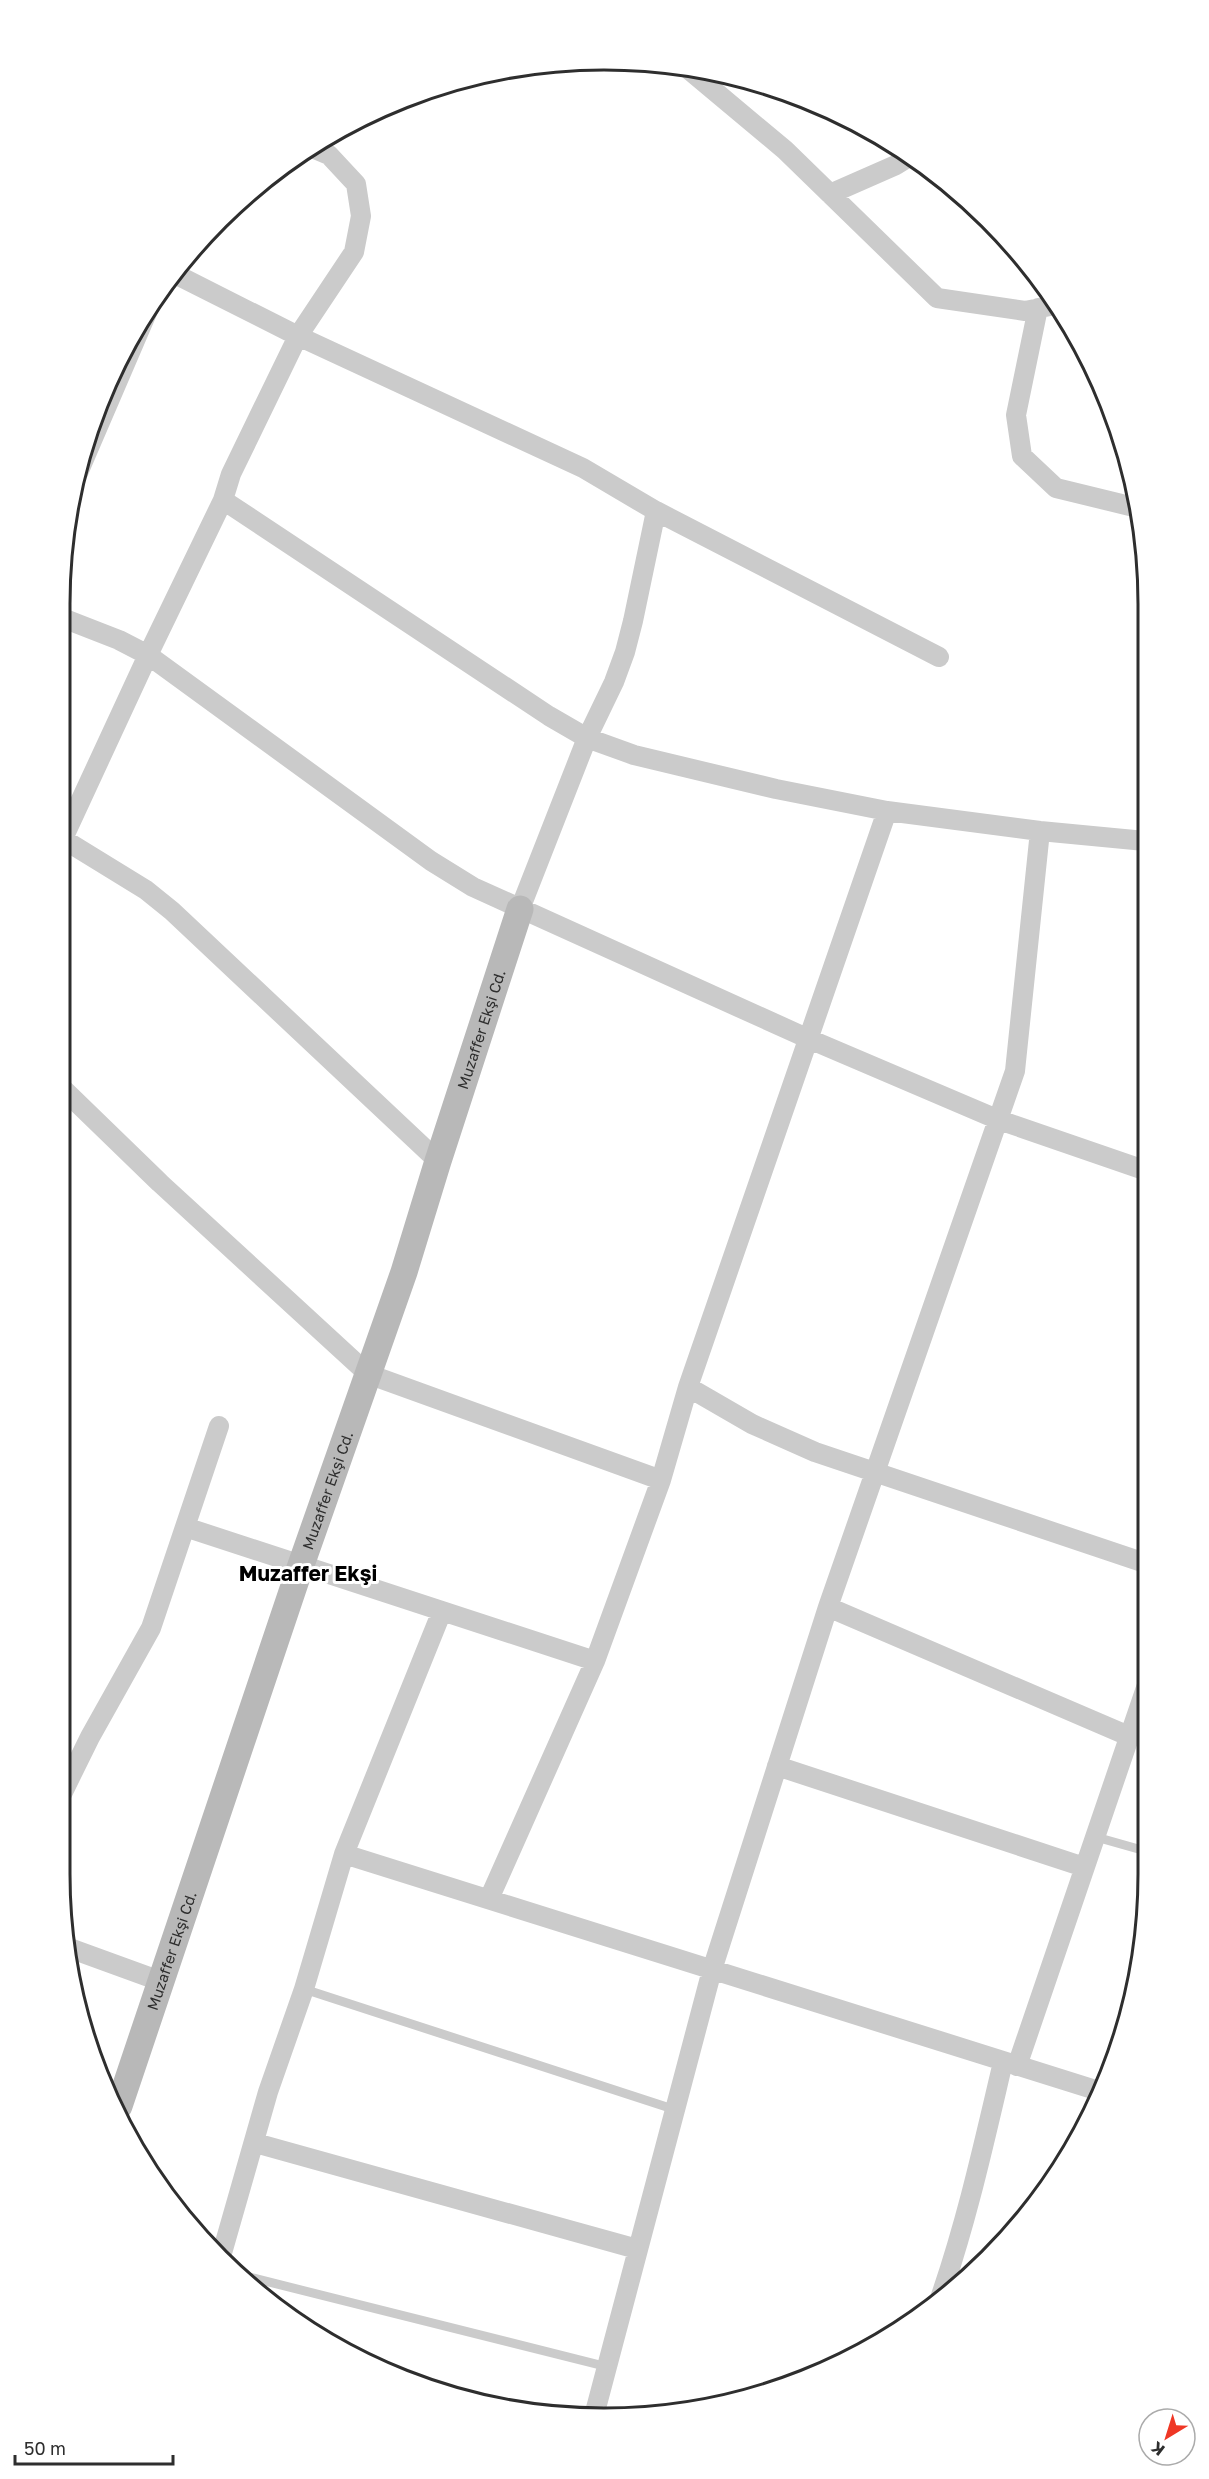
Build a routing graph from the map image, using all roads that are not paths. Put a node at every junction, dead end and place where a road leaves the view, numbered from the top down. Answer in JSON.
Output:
{"nodes":[{"id":1,"x":701,"y":80,"type":"edge"},
{"id":2,"x":322,"y":152,"type":"edge"},
{"id":3,"x":902,"y":161,"type":"edge"},
{"id":4,"x":830,"y":194,"type":"junction"},
{"id":5,"x":182,"y":278,"type":"edge"},
{"id":6,"x":1046,"y":307,"type":"edge"},
{"id":7,"x":298,"y":336,"type":"junction"},
{"id":8,"x":223,"y":500,"type":"junction"},
{"id":9,"x":1129,"y":506,"type":"edge"},
{"id":10,"x":656,"y":511,"type":"junction"},
{"id":11,"x":70,"y":620,"type":"edge"},
{"id":12,"x":148,"y":655,"type":"junction"},
{"id":13,"x":939,"y":657,"type":"dead end"},
{"id":14,"x":587,"y":738,"type":"junction"},
{"id":15,"x":887,"y":810,"type":"junction"},
{"id":16,"x":70,"y":823,"type":"edge"},
{"id":17,"x":1040,"y":831,"type":"junction"},
{"id":18,"x":1138,"y":840,"type":"edge"},
{"id":19,"x":70,"y":847,"type":"edge"},
{"id":20,"x":520,"y":909,"type":"junction"},
{"id":21,"x":809,"y":1040,"type":"junction"},
{"id":22,"x":70,"y":1096,"type":"edge"},
{"id":23,"x":999,"y":1120,"type":"junction"},
{"id":24,"x":438,"y":1161,"type":"junction"},
{"id":25,"x":1138,"y":1168,"type":"edge"},
{"id":26,"x":368,"y":1374,"type":"junction"},
{"id":27,"x":688,"y":1387,"type":"junction"},
{"id":28,"x":219,"y":1426,"type":"dead end"},
{"id":29,"x":877,"y":1473,"type":"junction"},
{"id":30,"x":661,"y":1480,"type":"junction"},
{"id":31,"x":185,"y":1527,"type":"junction"},
{"id":32,"x":1138,"y":1561,"type":"edge"},
{"id":33,"x":301,"y":1565,"type":"junction"},
{"id":34,"x":828,"y":1607,"type":"junction"},
{"id":35,"x":442,"y":1611,"type":"junction"},
{"id":36,"x":595,"y":1662,"type":"junction"},
{"id":37,"x":1138,"y":1714,"type":"edge"},
{"id":38,"x":1131,"y":1737,"type":"junction"},
{"id":39,"x":777,"y":1766,"type":"junction"},
{"id":40,"x":70,"y":1778,"type":"edge"},
{"id":41,"x":1096,"y":1837,"type":"junction"},
{"id":42,"x":1138,"y":1849,"type":"edge"},
{"id":43,"x":344,"y":1854,"type":"junction"},
{"id":44,"x":1084,"y":1867,"type":"junction"},
{"id":45,"x":489,"y":1899,"type":"junction"},
{"id":46,"x":76,"y":1950,"type":"edge"},
{"id":47,"x":712,"y":1970,"type":"junction"},
{"id":48,"x":160,"y":1981,"type":"junction"},
{"id":49,"x":304,"y":1989,"type":"junction"},
{"id":50,"x":1010,"y":2064,"type":"junction"},
{"id":51,"x":1093,"y":2089,"type":"edge"},
{"id":52,"x":121,"y":2100,"type":"edge"},
{"id":53,"x":676,"y":2109,"type":"junction"},
{"id":54,"x":255,"y":2143,"type":"junction"},
{"id":55,"x":223,"y":2248,"type":"edge"},
{"id":56,"x":637,"y":2249,"type":"junction"},
{"id":57,"x":255,"y":2279,"type":"edge"},
{"id":58,"x":945,"y":2286,"type":"edge"},
{"id":59,"x":608,"y":2367,"type":"junction"},
{"id":60,"x":596,"y":2408,"type":"edge"}],
"edges":[{"from":1,"to":4,"type":"street"},
{"from":2,"to":7,"type":"street"},
{"from":3,"to":4,"type":"street"},
{"from":4,"to":6,"type":"street"},
{"from":5,"to":7,"type":"street"},
{"from":6,"to":9,"type":"street"},
{"from":7,"to":8,"type":"street"},
{"from":7,"to":10,"type":"street"},
{"from":8,"to":12,"type":"street"},
{"from":8,"to":14,"type":"street"},
{"from":10,"to":13,"type":"street"},
{"from":10,"to":14,"type":"street"},
{"from":11,"to":12,"type":"street"},
{"from":12,"to":16,"type":"street"},
{"from":12,"to":20,"type":"street"},
{"from":14,"to":15,"type":"street"},
{"from":14,"to":20,"type":"street"},
{"from":15,"to":17,"type":"street"},
{"from":15,"to":21,"type":"street"},
{"from":17,"to":18,"type":"street"},
{"from":17,"to":23,"type":"street"},
{"from":19,"to":24,"type":"street"},
{"from":20,"to":21,"type":"street"},
{"from":20,"to":24,"type":"street","name":"Muzaffer Ekşi Cd."},
{"from":21,"to":23,"type":"street"},
{"from":21,"to":27,"type":"street"},
{"from":22,"to":26,"type":"street"},
{"from":23,"to":25,"type":"street"},
{"from":23,"to":29,"type":"street"},
{"from":24,"to":26,"type":"street","name":"Muzaffer Ekşi Cd."},
{"from":26,"to":30,"type":"street"},
{"from":26,"to":33,"type":"street","name":"Muzaffer Ekşi Cd."},
{"from":27,"to":29,"type":"street"},
{"from":27,"to":30,"type":"street"},
{"from":28,"to":31,"type":"street"},
{"from":29,"to":32,"type":"street"},
{"from":29,"to":34,"type":"street"},
{"from":30,"to":36,"type":"street"},
{"from":31,"to":33,"type":"street"},
{"from":31,"to":40,"type":"street"},
{"from":33,"to":35,"type":"street"},
{"from":33,"to":48,"type":"street","name":"Muzaffer Ekşi Cd."},
{"from":34,"to":38,"type":"street"},
{"from":34,"to":39,"type":"street"},
{"from":35,"to":36,"type":"street"},
{"from":35,"to":43,"type":"street"},
{"from":36,"to":45,"type":"street"},
{"from":37,"to":38,"type":"street"},
{"from":38,"to":41,"type":"street"},
{"from":39,"to":44,"type":"street"},
{"from":39,"to":47,"type":"street"},
{"from":41,"to":42,"type":"lane"},
{"from":41,"to":44,"type":"street"},
{"from":43,"to":45,"type":"street"},
{"from":43,"to":49,"type":"street"},
{"from":44,"to":50,"type":"street"},
{"from":45,"to":47,"type":"street"},
{"from":46,"to":48,"type":"street"},
{"from":47,"to":50,"type":"street"},
{"from":47,"to":53,"type":"street"},
{"from":48,"to":52,"type":"street","name":"Muzaffer Ekşi Cd."},
{"from":49,"to":53,"type":"lane"},
{"from":49,"to":54,"type":"street"},
{"from":50,"to":51,"type":"street"},
{"from":50,"to":58,"type":"street"},
{"from":53,"to":56,"type":"street"},
{"from":54,"to":55,"type":"street"},
{"from":54,"to":56,"type":"street"},
{"from":56,"to":59,"type":"street"},
{"from":57,"to":59,"type":"lane"},
{"from":59,"to":60,"type":"street"}]}
